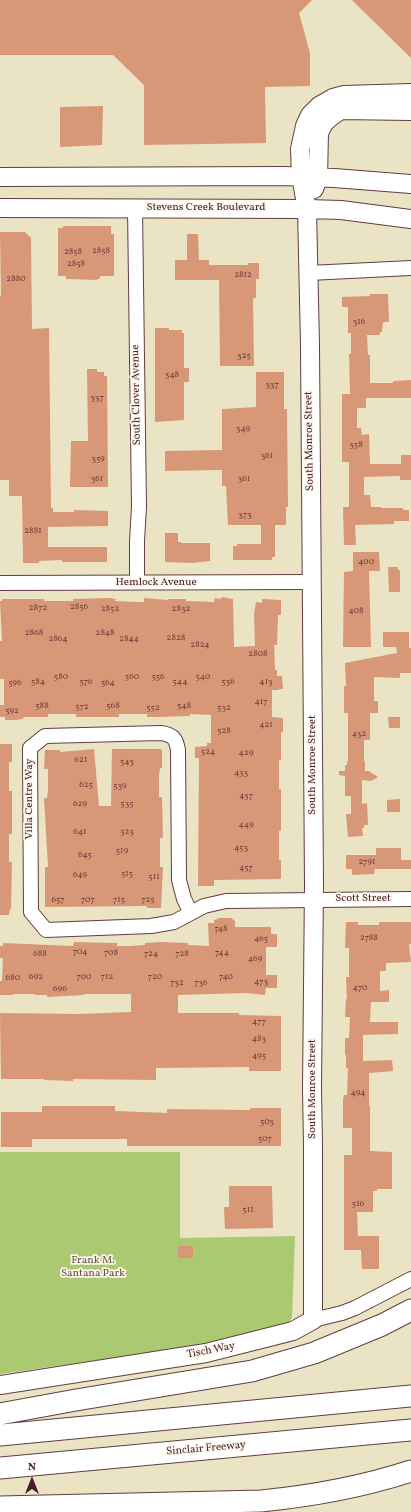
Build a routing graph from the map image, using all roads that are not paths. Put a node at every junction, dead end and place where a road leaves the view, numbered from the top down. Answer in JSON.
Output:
{"nodes":[{"id":1,"x":411,"y":93,"type":"edge"},
{"id":2,"x":411,"y":111,"type":"edge"},
{"id":3,"x":0,"y":177,"type":"edge"},
{"id":4,"x":309,"y":177,"type":"junction"},
{"id":5,"x":411,"y":184,"type":"edge"},
{"id":6,"x":0,"y":208,"type":"edge"},
{"id":7,"x":135,"y":208,"type":"junction"},
{"id":8,"x":307,"y":209,"type":"junction"},
{"id":9,"x":411,"y":219,"type":"edge"},
{"id":10,"x":411,"y":268,"type":"edge"},
{"id":11,"x":309,"y":273,"type":"junction"},
{"id":12,"x":138,"y":582,"type":"junction"},
{"id":13,"x":312,"y":582,"type":"junction"},
{"id":14,"x":0,"y":583,"type":"edge"},
{"id":15,"x":314,"y":899,"type":"junction"},
{"id":16,"x":411,"y":899,"type":"edge"},
{"id":17,"x":191,"y":913,"type":"junction"},
{"id":18,"x":411,"y":1279,"type":"edge"},
{"id":19,"x":411,"y":1310,"type":"edge"},
{"id":20,"x":313,"y":1320,"type":"junction"},
{"id":21,"x":0,"y":1386,"type":"edge"},
{"id":22,"x":411,"y":1396,"type":"edge"},
{"id":23,"x":0,"y":1414,"type":"edge"},
{"id":24,"x":411,"y":1430,"type":"edge"},
{"id":25,"x":0,"y":1435,"type":"edge"},
{"id":26,"x":0,"y":1468,"type":"edge"},
{"id":27,"x":411,"y":1471,"type":"edge"},
{"id":28,"x":74,"y":1506,"type":"junction"},
{"id":29,"x":0,"y":1507,"type":"edge"},
{"id":30,"x":100,"y":1512,"type":"edge"}],
"edges":[{"from":1,"to":4,"type":"main road"},
{"from":2,"to":4,"type":"main road"},
{"from":3,"to":4,"type":"main road"},
{"from":4,"to":5,"type":"main road"},
{"from":4,"to":8,"type":"main road","name":"South Monroe Street"},
{"from":6,"to":7,"type":"main road","name":"Stevens Creek Boulevard"},
{"from":7,"to":8,"type":"main road","name":"Stevens Creek Boulevard"},
{"from":7,"to":12,"type":"street","name":"South Clover Avenue"},
{"from":8,"to":9,"type":"main road","name":"Stevens Creek Boulevard"},
{"from":8,"to":11,"type":"main road","name":"South Monroe Street"},
{"from":10,"to":11,"type":"street"},
{"from":11,"to":13,"type":"main road","name":"South Monroe Street"},
{"from":12,"to":13,"type":"street","name":"Hemlock Avenue"},
{"from":12,"to":14,"type":"street","name":"Hemlock Avenue"},
{"from":13,"to":15,"type":"main road","name":"South Monroe Street"},
{"from":15,"to":16,"type":"street","name":"Scott Street"},
{"from":15,"to":17,"type":"street","name":"Villa Centre Way"},
{"from":15,"to":20,"type":"main road","name":"South Monroe Street"},
{"from":17,"to":17,"type":"street","name":"Villa Centre Way"},
{"from":18,"to":20,"type":"street","name":"Tisch Way"},
{"from":19,"to":23,"type":"highway"},
{"from":20,"to":21,"type":"main road","name":"Tisch Way"},
{"from":22,"to":25,"type":"highway"},
{"from":24,"to":26,"type":"highway","name":"Sinclair Freeway"},
{"from":27,"to":28,"type":"highway"},
{"from":28,"to":29,"type":"highway"},
{"from":28,"to":30,"type":"highway"}]}
